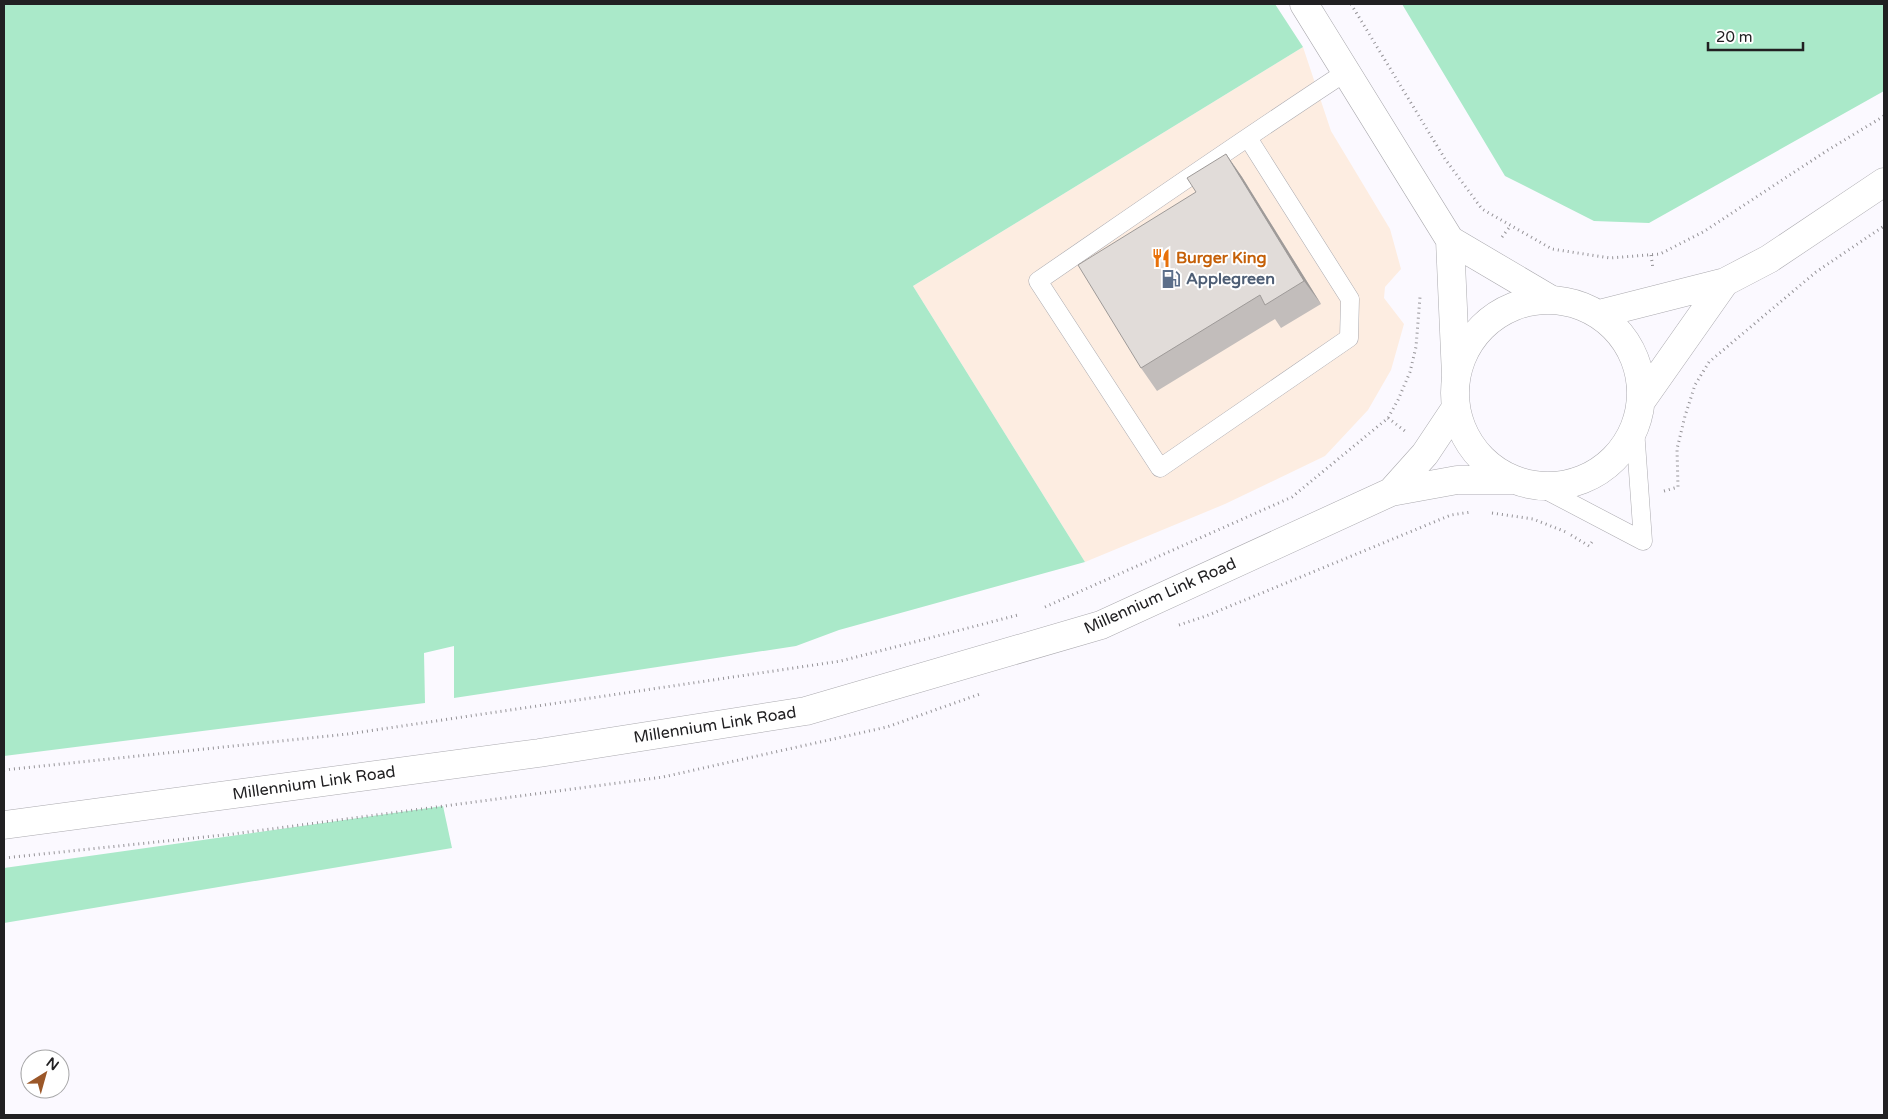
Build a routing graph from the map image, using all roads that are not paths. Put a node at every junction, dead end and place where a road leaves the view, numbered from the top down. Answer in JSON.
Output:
{"nodes":[{"id":1,"x":1304,"y":4,"type":"edge"},
{"id":2,"x":1346,"y":72,"type":"junction"},
{"id":3,"x":1248,"y":138,"type":"junction"},
{"id":4,"x":1884,"y":182,"type":"edge"},
{"id":5,"x":1450,"y":240,"type":"junction"},
{"id":6,"x":1725,"y":282,"type":"junction"},
{"id":7,"x":1550,"y":299,"type":"junction"},
{"id":8,"x":1599,"y":314,"type":"junction"},
{"id":9,"x":1456,"y":376,"type":"junction"},
{"id":10,"x":1642,"y":400,"type":"junction"},
{"id":11,"x":1455,"y":408,"type":"junction"},
{"id":12,"x":1636,"y":429,"type":"junction"},
{"id":13,"x":1512,"y":480,"type":"junction"},
{"id":14,"x":1540,"y":487,"type":"junction"},
{"id":15,"x":1391,"y":492,"type":"junction"},
{"id":16,"x":4,"y":825,"type":"edge"}],
"edges":[{"from":1,"to":2,"type":"main road"},
{"from":2,"to":3,"type":"lane"},
{"from":2,"to":5,"type":"main road"},
{"from":3,"to":3,"type":"lane"},
{"from":4,"to":6,"type":"main road"},
{"from":5,"to":7,"type":"main road"},
{"from":5,"to":9,"type":"main road"},
{"from":6,"to":8,"type":"main road"},
{"from":6,"to":10,"type":"main road"},
{"from":7,"to":8,"type":"main road"},
{"from":7,"to":9,"type":"main road"},
{"from":8,"to":10,"type":"main road"},
{"from":9,"to":11,"type":"main road"},
{"from":10,"to":12,"type":"main road"},
{"from":11,"to":13,"type":"main road"},
{"from":11,"to":15,"type":"main road","name":"Millennium Link Road"},
{"from":12,"to":14,"type":"main road"},
{"from":12,"to":14,"type":"lane"},
{"from":13,"to":14,"type":"main road"},
{"from":13,"to":15,"type":"main road","name":"Millennium Link Road"},
{"from":15,"to":16,"type":"main road","name":"Millennium Link Road"}]}
